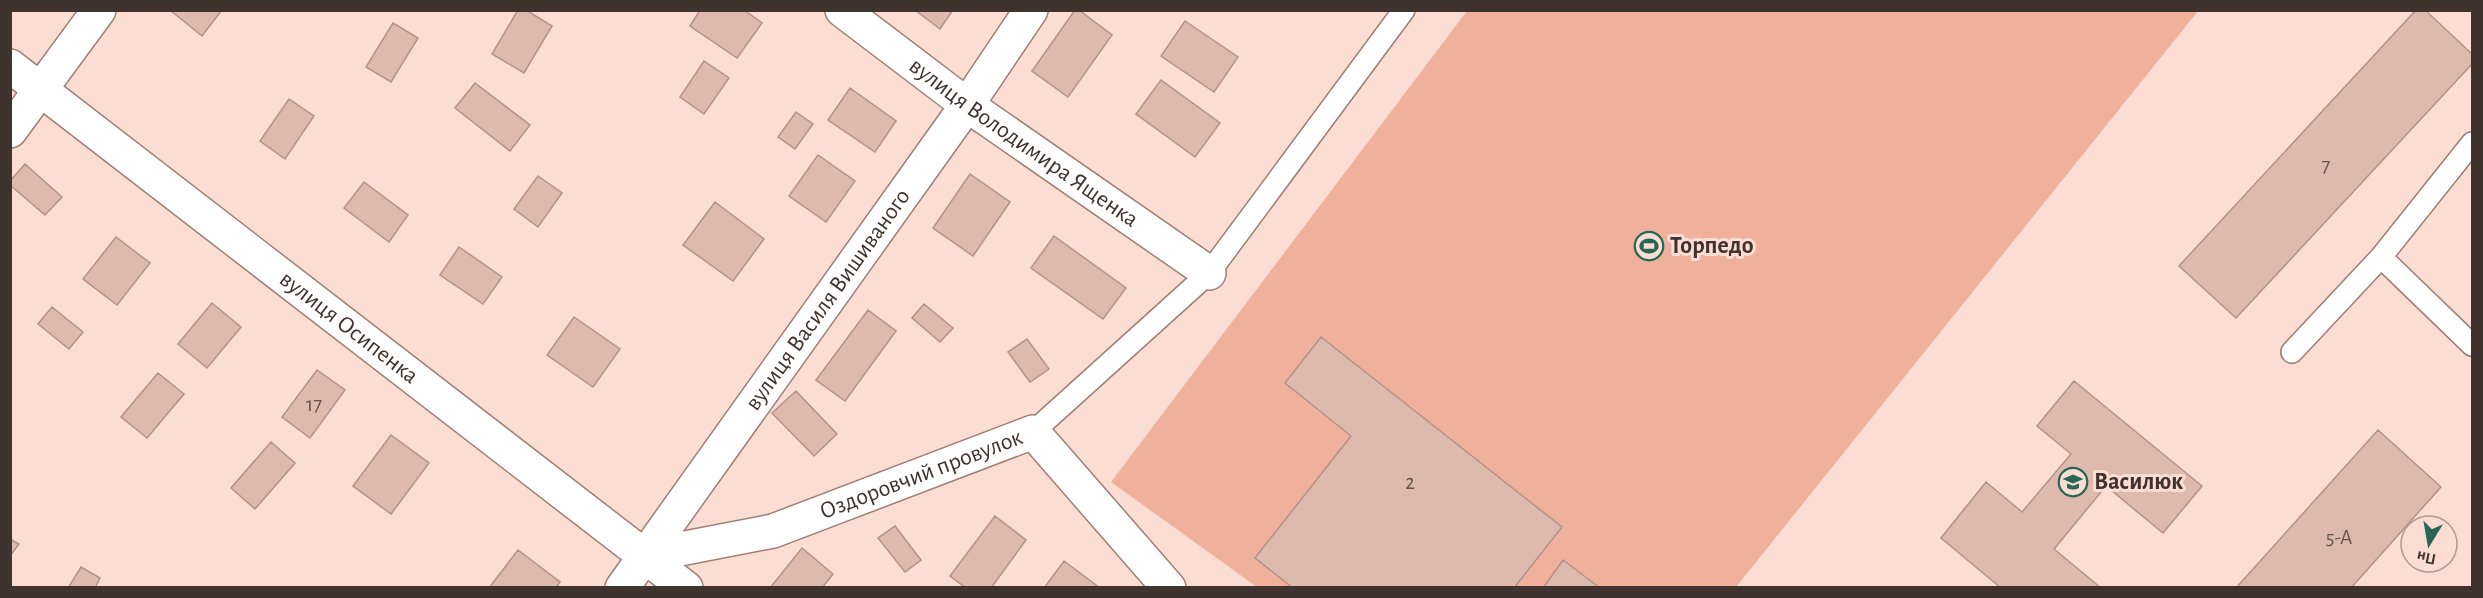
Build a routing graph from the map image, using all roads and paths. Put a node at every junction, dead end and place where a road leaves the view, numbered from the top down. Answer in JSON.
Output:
{"nodes":[{"id":1,"x":99,"y":10,"type":"edge"},
{"id":2,"x":842,"y":10,"type":"edge"},
{"id":3,"x":1030,"y":10,"type":"edge"},
{"id":4,"x":1404,"y":10,"type":"edge"},
{"id":5,"x":10,"y":66,"type":"edge"},
{"id":6,"x":42,"y":89,"type":"junction"},
{"id":7,"x":967,"y":105,"type":"junction"},
{"id":8,"x":10,"y":131,"type":"edge"},
{"id":9,"x":2472,"y":143,"type":"edge"},
{"id":10,"x":2381,"y":257,"type":"junction"},
{"id":11,"x":1209,"y":273,"type":"junction"},
{"id":12,"x":2472,"y":345,"type":"edge"},
{"id":13,"x":2292,"y":352,"type":"dead end"},
{"id":14,"x":1033,"y":432,"type":"junction"},
{"id":15,"x":644,"y":556,"type":"junction"},
{"id":16,"x":622,"y":588,"type":"edge"},
{"id":17,"x":686,"y":588,"type":"edge"},
{"id":18,"x":1169,"y":588,"type":"edge"}],
"edges":[{"from":1,"to":6,"type":"street"},
{"from":2,"to":7,"type":"street","name":"вулиця Володимира Ященка"},
{"from":3,"to":7,"type":"street","name":"вулиця Василя Вишиваного"},
{"from":4,"to":11,"type":"lane"},
{"from":5,"to":6,"type":"street","name":"вулиця Осипенка"},
{"from":6,"to":8,"type":"street"},
{"from":6,"to":15,"type":"street","name":"вулиця Осипенка"},
{"from":7,"to":11,"type":"street","name":"вулиця Володимира Ященка"},
{"from":7,"to":15,"type":"street","name":"вулиця Василя Вишиваного"},
{"from":9,"to":10,"type":"lane"},
{"from":10,"to":12,"type":"lane"},
{"from":10,"to":13,"type":"lane"},
{"from":11,"to":14,"type":"lane"},
{"from":14,"to":15,"type":"street","name":"Оздоровчий провулок"},
{"from":14,"to":18,"type":"street","name":"Оздоровчий провулок"},
{"from":15,"to":16,"type":"street","name":"вулиця Василя Вишиваного"},
{"from":15,"to":17,"type":"street","name":"вулиця Осипенка"}]}
